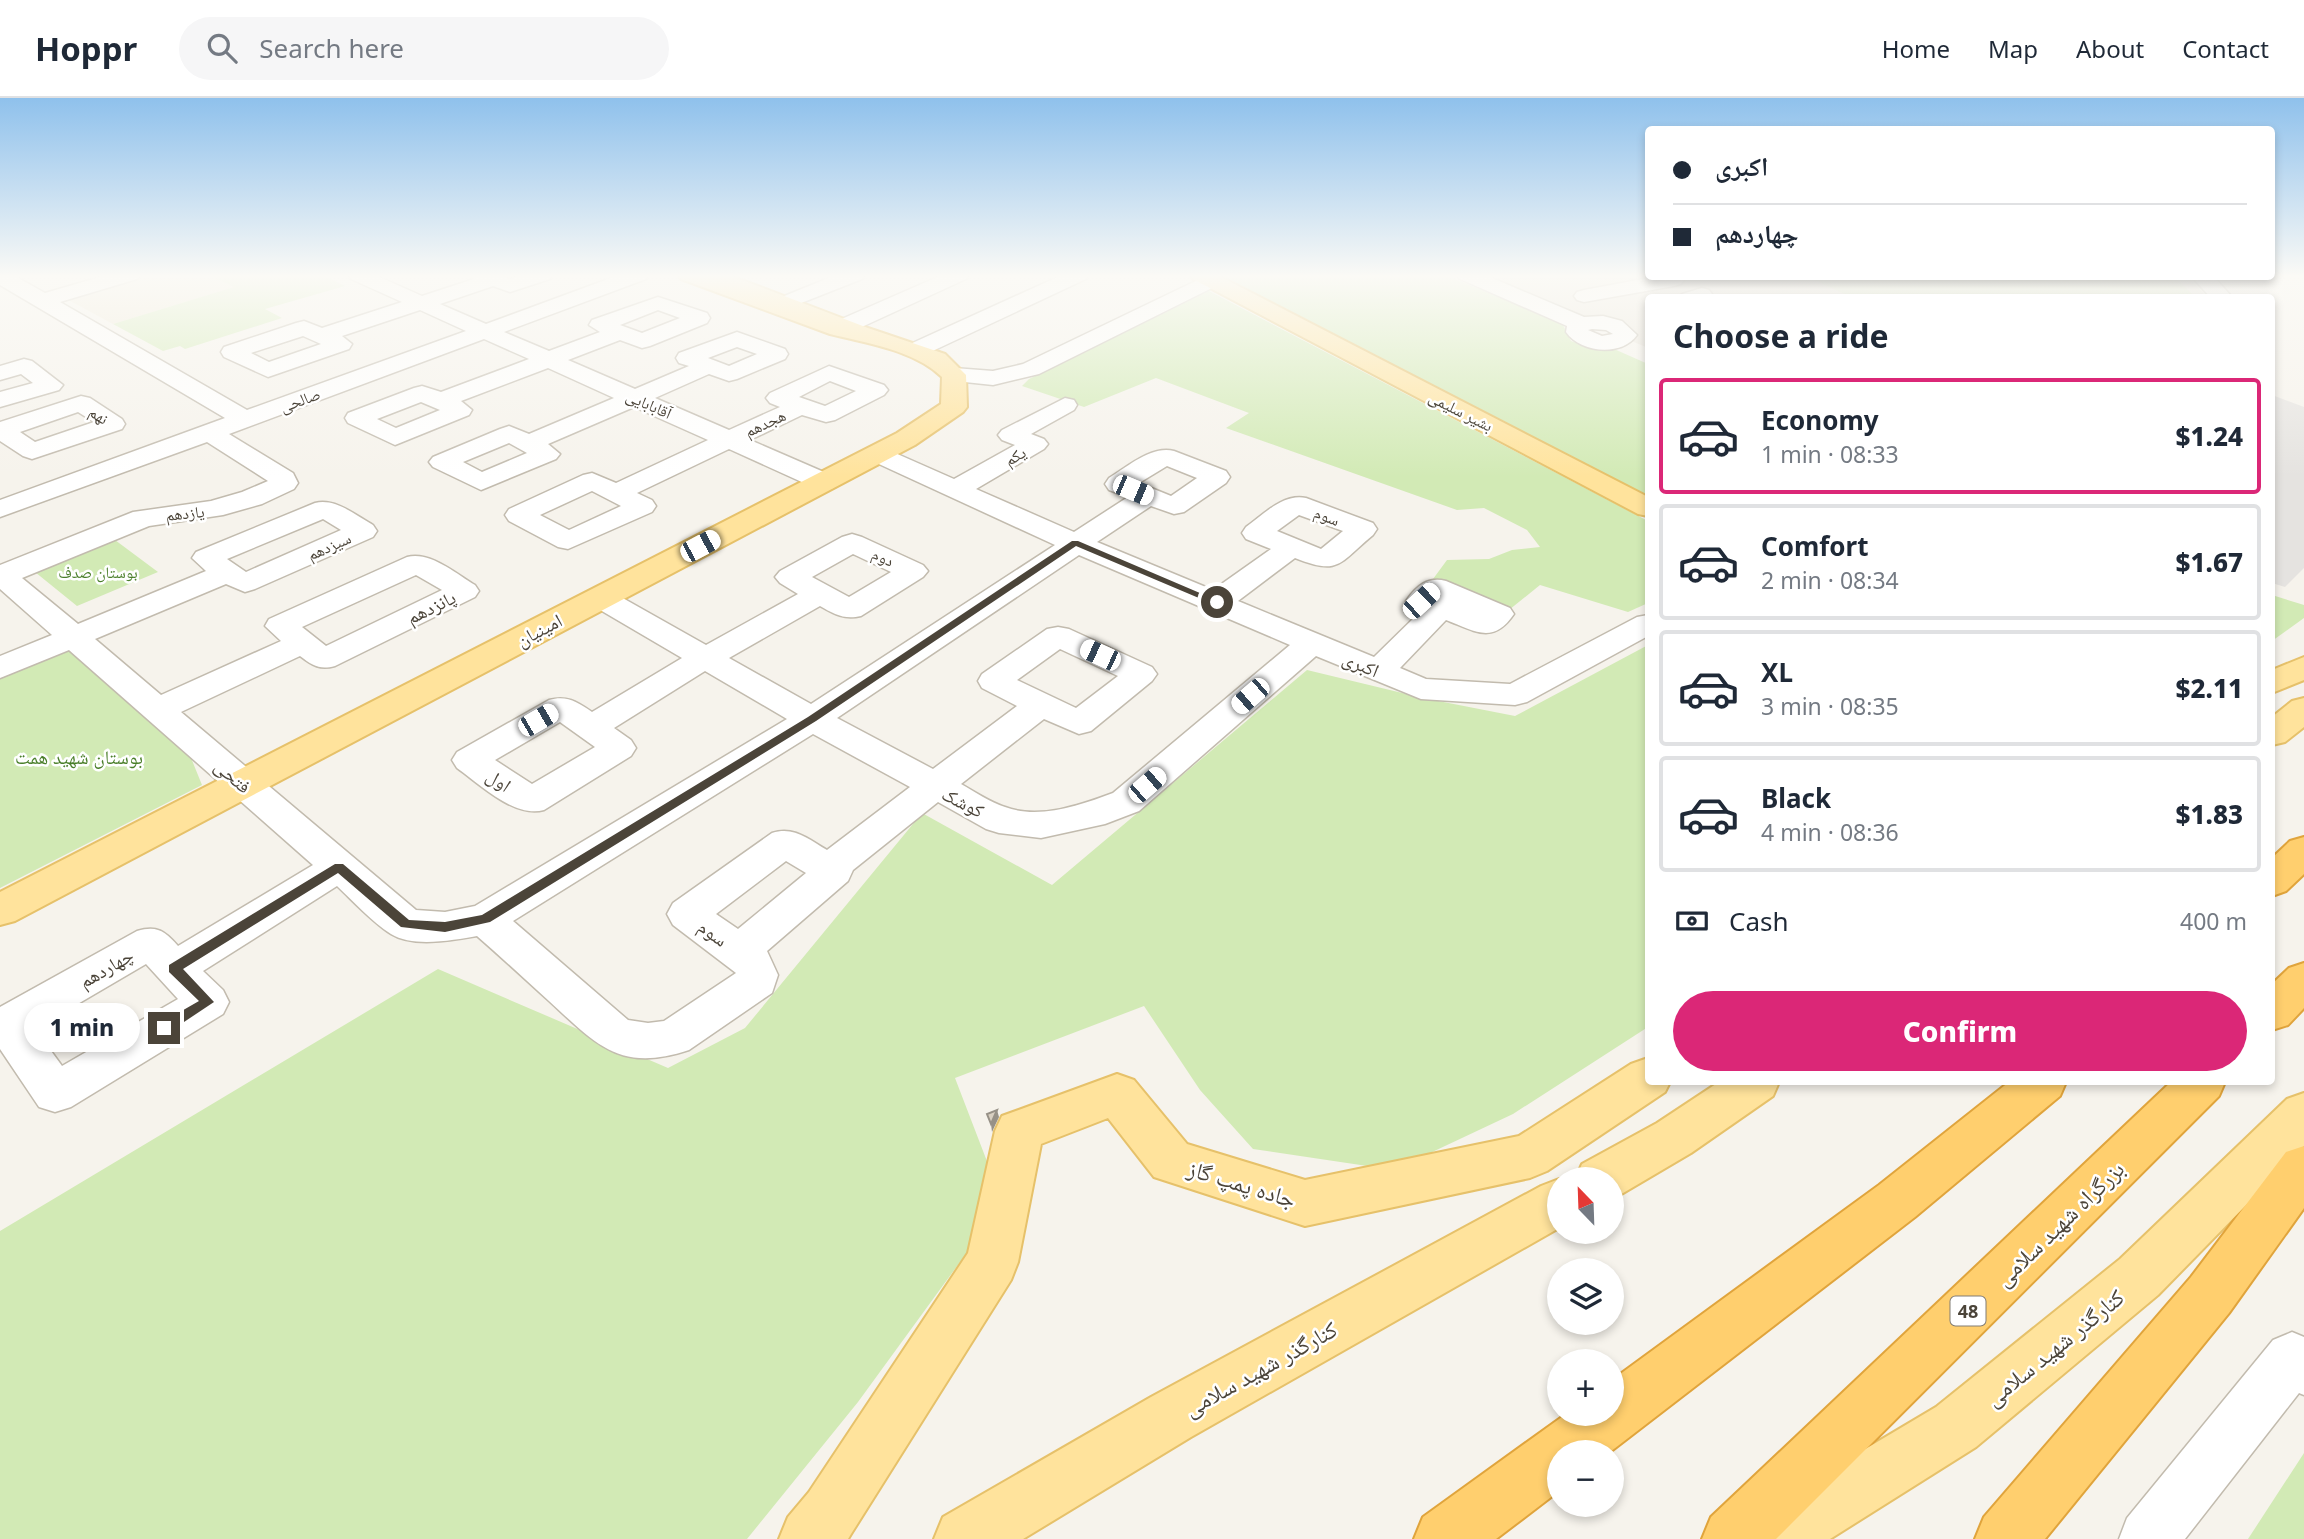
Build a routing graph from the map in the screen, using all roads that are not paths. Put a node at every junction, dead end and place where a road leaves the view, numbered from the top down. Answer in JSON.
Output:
{"nodes":[{"id":1,"x":113,"y":342,"type":"edge"},
{"id":2,"x":455,"y":342,"type":"edge"},
{"id":3,"x":510,"y":342,"type":"edge"},
{"id":4,"x":594,"y":342,"type":"edge"},
{"id":5,"x":892,"y":342,"type":"edge"},
{"id":6,"x":933,"y":342,"type":"edge"},
{"id":7,"x":1082,"y":342,"type":"edge"},
{"id":8,"x":1329,"y":342,"type":"edge"},
{"id":9,"x":916,"y":350,"type":"junction"},
{"id":10,"x":549,"y":360,"type":"junction"},
{"id":11,"x":709,"y":366,"type":"dead end"},
{"id":12,"x":0,"y":373,"type":"edge"},
{"id":13,"x":954,"y":376,"type":"junction"},
{"id":14,"x":634,"y":398,"type":"junction"},
{"id":15,"x":0,"y":400,"type":"edge"},
{"id":16,"x":440,"y":401,"type":"dead end"},
{"id":17,"x":1065,"y":405,"type":"dead end"},
{"id":18,"x":801,"y":406,"type":"dead end"},
{"id":19,"x":246,"y":420,"type":"junction"},
{"id":20,"x":210,"y":433,"type":"junction"},
{"id":21,"x":729,"y":440,"type":"junction"},
{"id":22,"x":528,"y":443,"type":"dead end"},
{"id":23,"x":877,"y":454,"type":"junction"},
{"id":24,"x":824,"y":482,"type":"junction"},
{"id":25,"x":956,"y":489,"type":"junction"},
{"id":26,"x":616,"y":493,"type":"dead end"},
{"id":27,"x":1147,"y":496,"type":"dead end"},
{"id":28,"x":1645,"y":506,"type":"edge"},
{"id":29,"x":0,"y":509,"type":"edge"},
{"id":30,"x":1075,"y":542,"type":"junction"},
{"id":31,"x":1292,"y":547,"type":"dead end"},
{"id":32,"x":229,"y":573,"type":"dead end"},
{"id":33,"x":1,"y":575,"type":"edge"},
{"id":34,"x":820,"y":594,"type":"dead end"},
{"id":35,"x":601,"y":598,"type":"junction"},
{"id":36,"x":1217,"y":602,"type":"junction"},
{"id":37,"x":1441,"y":608,"type":"dead end"},
{"id":38,"x":1645,"y":626,"type":"edge"},
{"id":39,"x":73,"y":637,"type":"junction"},
{"id":40,"x":303,"y":643,"type":"junction"},
{"id":41,"x":1312,"y":643,"type":"junction"},
{"id":42,"x":705,"y":657,"type":"junction"},
{"id":43,"x":2304,"y":667,"type":"edge"},
{"id":44,"x":0,"y":668,"type":"edge"},
{"id":45,"x":1379,"y":671,"type":"junction"},
{"id":46,"x":2275,"y":682,"type":"edge"},
{"id":47,"x":1041,"y":704,"type":"dead end"},
{"id":48,"x":2304,"y":709,"type":"edge"},
{"id":49,"x":157,"y":710,"type":"junction"},
{"id":50,"x":812,"y":719,"type":"junction"},
{"id":51,"x":591,"y":727,"type":"dead end"},
{"id":52,"x":2275,"y":732,"type":"edge"},
{"id":53,"x":243,"y":784,"type":"junction"},
{"id":54,"x":936,"y":787,"type":"junction"},
{"id":55,"x":2304,"y":851,"type":"edge"},
{"id":56,"x":339,"y":867,"type":"junction"},
{"id":57,"x":828,"y":869,"type":"junction"},
{"id":58,"x":2275,"y":878,"type":"edge"},
{"id":59,"x":0,"y":910,"type":"edge"},
{"id":60,"x":485,"y":919,"type":"junction"},
{"id":61,"x":739,"y":951,"type":"junction"},
{"id":62,"x":174,"y":969,"type":"dead end"},
{"id":63,"x":2304,"y":980,"type":"edge"},
{"id":64,"x":2275,"y":1009,"type":"edge"},
{"id":65,"x":1645,"y":1079,"type":"edge"},
{"id":66,"x":1752,"y":1085,"type":"edge"},
{"id":67,"x":2039,"y":1085,"type":"edge"},
{"id":68,"x":2199,"y":1085,"type":"edge"},
{"id":69,"x":2304,"y":1114,"type":"edge"},
{"id":70,"x":1623,"y":1167,"type":"edge"},
{"id":71,"x":2304,"y":1168,"type":"edge"},
{"id":72,"x":1547,"y":1209,"type":"edge"},
{"id":73,"x":2304,"y":1368,"type":"edge"},
{"id":74,"x":1580,"y":1440,"type":"edge"},
{"id":75,"x":1547,"y":1464,"type":"edge"},
{"id":76,"x":810,"y":1539,"type":"edge"},
{"id":77,"x":965,"y":1539,"type":"edge"},
{"id":78,"x":1445,"y":1539,"type":"edge"},
{"id":79,"x":1733,"y":1539,"type":"edge"},
{"id":80,"x":1773,"y":1539,"type":"edge"},
{"id":81,"x":2006,"y":1539,"type":"edge"},
{"id":82,"x":2148,"y":1539,"type":"edge"}],
"edges":[{"from":1,"to":19,"type":"street"},
{"from":2,"to":19,"type":"street","name":"صالحی"},
{"from":3,"to":10,"type":"street","name":"آقابابایی"},
{"from":4,"to":10,"type":"street"},
{"from":5,"to":9,"type":"main road"},
{"from":6,"to":9,"type":"street"},
{"from":7,"to":13,"type":"street"},
{"from":8,"to":28,"type":"main road","name":"بشیر سلیمی"},
{"from":9,"to":13,"type":"main road"},
{"from":10,"to":14,"type":"street","name":"آقابابایی"},
{"from":10,"to":16,"type":"street"},
{"from":11,"to":14,"type":"street"},
{"from":12,"to":15,"type":"street"},
{"from":13,"to":23,"type":"main road","name":"امینیان"},
{"from":14,"to":21,"type":"street","name":"آقابابایی"},
{"from":14,"to":22,"type":"street"},
{"from":17,"to":25,"type":"street","name":"یکم"},
{"from":18,"to":21,"type":"street","name":"هجدهم"},
{"from":19,"to":20,"type":"street","name":"صالحی"},
{"from":20,"to":29,"type":"street","name":"صالحی"},
{"from":20,"to":33,"type":"street","name":"یازدهم"},
{"from":21,"to":24,"type":"street","name":"آقابابایی"},
{"from":21,"to":26,"type":"street"},
{"from":23,"to":24,"type":"main road","name":"امینیان"},
{"from":23,"to":25,"type":"street","name":"اکبری"},
{"from":24,"to":35,"type":"main road","name":"امینیان"},
{"from":25,"to":30,"type":"street","name":"اکبری"},
{"from":27,"to":30,"type":"street"},
{"from":30,"to":36,"type":"street","name":"اکبری"},
{"from":30,"to":50,"type":"street"},
{"from":31,"to":36,"type":"street"},
{"from":32,"to":39,"type":"street"},
{"from":33,"to":39,"type":"street","name":"فتحی"},
{"from":34,"to":42,"type":"street"},
{"from":35,"to":42,"type":"street","name":"کوشک"},
{"from":35,"to":53,"type":"main road","name":"امینیان"},
{"from":36,"to":41,"type":"street","name":"اکبری"},
{"from":37,"to":45,"type":"street"},
{"from":38,"to":45,"type":"street","name":"اکبری"},
{"from":39,"to":44,"type":"street"},
{"from":39,"to":49,"type":"street","name":"فتحی"},
{"from":40,"to":40,"type":"street","name":"پانزدهم"},
{"from":40,"to":49,"type":"street"},
{"from":41,"to":45,"type":"street","name":"اکبری"},
{"from":41,"to":54,"type":"street","name":"کوشک"},
{"from":42,"to":50,"type":"street","name":"کوشک"},
{"from":42,"to":51,"type":"street"},
{"from":43,"to":46,"type":"main road"},
{"from":47,"to":54,"type":"street","name":"سوم"},
{"from":48,"to":52,"type":"main road"},
{"from":49,"to":53,"type":"street","name":"فتحی"},
{"from":50,"to":54,"type":"street","name":"کوشک"},
{"from":50,"to":60,"type":"street"},
{"from":53,"to":56,"type":"street","name":"فتحی"},
{"from":53,"to":59,"type":"main road","name":"امینیان"},
{"from":54,"to":57,"type":"street","name":"سوم"},
{"from":55,"to":58,"type":"highway"},
{"from":56,"to":60,"type":"street","name":"فتحی"},
{"from":56,"to":62,"type":"street"},
{"from":57,"to":61,"type":"street","name":"سوم"},
{"from":57,"to":61,"type":"street","name":"سوم"},
{"from":60,"to":61,"type":"street"},
{"from":63,"to":64,"type":"highway"},
{"from":65,"to":76,"type":"main road","name":"جاده پمپ گاز"},
{"from":66,"to":70,"type":"main road"},
{"from":67,"to":74,"type":"highway"},
{"from":68,"to":79,"type":"highway","name":"بزرگراه شهید سلامی","number":"48"},
{"from":69,"to":80,"type":"main road","name":"کنارگذر شهید سلامی"},
{"from":71,"to":81,"type":"highway"},
{"from":72,"to":77,"type":"main road","name":"کنارگذر شهید سلامی"},
{"from":73,"to":82,"type":"street"},
{"from":75,"to":78,"type":"highway"}]}
